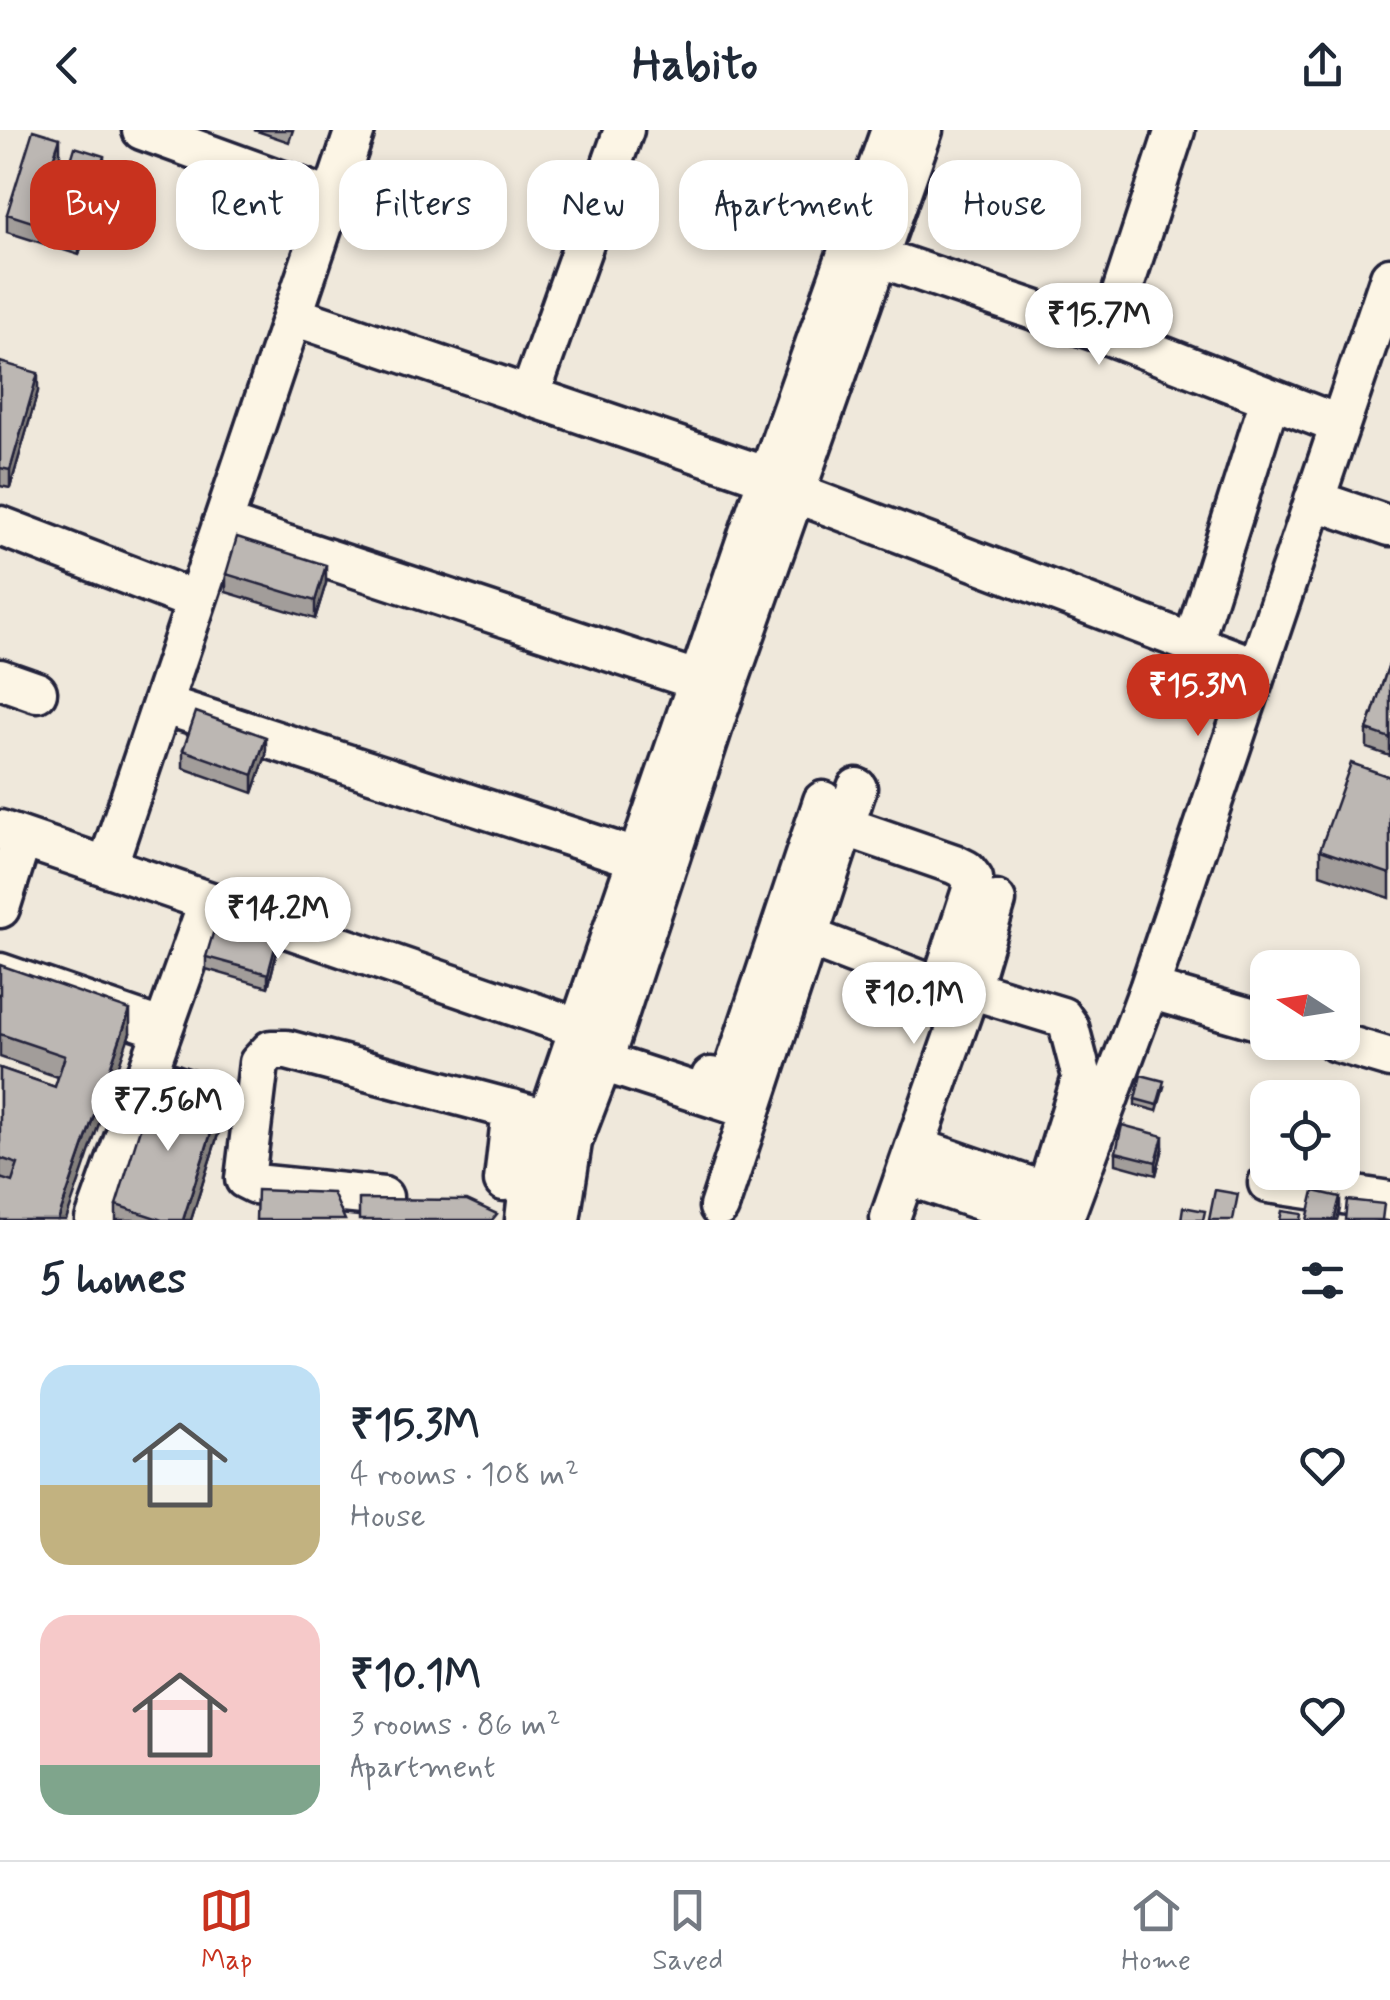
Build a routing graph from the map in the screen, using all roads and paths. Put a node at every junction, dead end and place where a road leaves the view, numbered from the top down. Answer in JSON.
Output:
{"nodes":[{"id":1,"x":142,"y":130,"type":"edge"},
{"id":2,"x":355,"y":130,"type":"edge"},
{"id":3,"x":624,"y":130,"type":"edge"},
{"id":4,"x":892,"y":130,"type":"edge"},
{"id":5,"x":923,"y":130,"type":"edge"},
{"id":6,"x":1176,"y":130,"type":"edge"},
{"id":7,"x":332,"y":198,"type":"junction"},
{"id":8,"x":878,"y":258,"type":"junction"},
{"id":9,"x":1390,"y":278,"type":"edge"},
{"id":10,"x":294,"y":316,"type":"junction"},
{"id":11,"x":1108,"y":335,"type":"junction"},
{"id":12,"x":530,"y":395,"type":"junction"},
{"id":13,"x":1264,"y":418,"type":"dead end"},
{"id":14,"x":1340,"y":425,"type":"junction"},
{"id":15,"x":781,"y":485,"type":"junction"},
{"id":16,"x":1314,"y":500,"type":"junction"},
{"id":17,"x":222,"y":524,"type":"junction"},
{"id":18,"x":0,"y":526,"type":"edge"},
{"id":19,"x":1390,"y":526,"type":"edge"},
{"id":20,"x":196,"y":601,"type":"junction"},
{"id":21,"x":1193,"y":643,"type":"junction"},
{"id":22,"x":1257,"y":668,"type":"junction"},
{"id":23,"x":0,"y":679,"type":"edge"},
{"id":24,"x":699,"y":682,"type":"junction"},
{"id":25,"x":36,"y":692,"type":"dead end"},
{"id":26,"x":162,"y":704,"type":"junction"},
{"id":27,"x":9,"y":848,"type":"edge"},
{"id":28,"x":638,"y":859,"type":"junction"},
{"id":29,"x":107,"y":867,"type":"junction"},
{"id":30,"x":996,"y":901,"type":"dead end"},
{"id":31,"x":208,"y":903,"type":"junction"},
{"id":32,"x":0,"y":908,"type":"edge"},
{"id":33,"x":797,"y":940,"type":"junction"},
{"id":34,"x":0,"y":972,"type":"edge"},
{"id":35,"x":1149,"y":990,"type":"junction"},
{"id":36,"x":967,"y":992,"type":"junction"},
{"id":37,"x":1250,"y":1018,"type":"edge"},
{"id":38,"x":163,"y":1029,"type":"junction"},
{"id":39,"x":1360,"y":1046,"type":"edge"},
{"id":40,"x":584,"y":1047,"type":"junction"},
{"id":41,"x":1388,"y":1051,"type":"edge"},
{"id":42,"x":146,"y":1075,"type":"junction"},
{"id":43,"x":711,"y":1077,"type":"dead end"},
{"id":44,"x":751,"y":1110,"type":"junction"},
{"id":45,"x":253,"y":1114,"type":"junction"},
{"id":46,"x":530,"y":1114,"type":"junction"},
{"id":47,"x":922,"y":1170,"type":"junction"},
{"id":48,"x":504,"y":1181,"type":"dead end"},
{"id":49,"x":1319,"y":1190,"type":"edge"},
{"id":50,"x":384,"y":1197,"type":"edge"},
{"id":51,"x":1390,"y":1201,"type":"edge"},
{"id":52,"x":719,"y":1207,"type":"dead end"},
{"id":53,"x":890,"y":1218,"type":"edge"},
{"id":54,"x":95,"y":1220,"type":"edge"},
{"id":55,"x":525,"y":1220,"type":"edge"},
{"id":56,"x":560,"y":1220,"type":"edge"},
{"id":57,"x":1038,"y":1220,"type":"edge"},
{"id":58,"x":1063,"y":1220,"type":"edge"}],
"edges":[{"from":1,"to":7,"type":"street"},
{"from":2,"to":7,"type":"street"},
{"from":3,"to":12,"type":"street"},
{"from":4,"to":15,"type":"street"},
{"from":5,"to":8,"type":"street"},
{"from":6,"to":11,"type":"street"},
{"from":7,"to":10,"type":"street"},
{"from":8,"to":11,"type":"street"},
{"from":8,"to":15,"type":"street"},
{"from":9,"to":14,"type":"street"},
{"from":10,"to":12,"type":"street"},
{"from":10,"to":17,"type":"street"},
{"from":11,"to":14,"type":"street"},
{"from":12,"to":15,"type":"street"},
{"from":13,"to":21,"type":"street"},
{"from":14,"to":16,"type":"street"},
{"from":15,"to":21,"type":"street"},
{"from":15,"to":24,"type":"street"},
{"from":15,"to":40,"type":"street"},
{"from":16,"to":19,"type":"street"},
{"from":16,"to":22,"type":"street"},
{"from":17,"to":20,"type":"street"},
{"from":17,"to":24,"type":"street"},
{"from":18,"to":20,"type":"street"},
{"from":20,"to":26,"type":"street"},
{"from":21,"to":22,"type":"street"},
{"from":22,"to":35,"type":"street"},
{"from":23,"to":25,"type":"street"},
{"from":24,"to":28,"type":"street"},
{"from":26,"to":28,"type":"street"},
{"from":26,"to":29,"type":"street"},
{"from":27,"to":29,"type":"street"},
{"from":27,"to":32,"type":"street"},
{"from":28,"to":40,"type":"street"},
{"from":29,"to":31,"type":"street"},
{"from":30,"to":36,"type":"street"},
{"from":31,"to":38,"type":"street"},
{"from":31,"to":40,"type":"street"},
{"from":33,"to":36,"type":"street"},
{"from":33,"to":36,"type":"street"},
{"from":33,"to":43,"type":"street"},
{"from":33,"to":44,"type":"street"},
{"from":34,"to":38,"type":"street"},
{"from":35,"to":37,"type":"street"},
{"from":35,"to":58,"type":"street"},
{"from":36,"to":47,"type":"street"},
{"from":36,"to":47,"type":"street"},
{"from":38,"to":42,"type":"street"},
{"from":39,"to":41,"type":"street"},
{"from":40,"to":44,"type":"street"},
{"from":40,"to":46,"type":"street"},
{"from":40,"to":56,"type":"street"},
{"from":42,"to":45,"type":"street"},
{"from":42,"to":54,"type":"street"},
{"from":44,"to":52,"type":"street"},
{"from":45,"to":46,"type":"street"},
{"from":45,"to":50,"type":"street"},
{"from":46,"to":48,"type":"street"},
{"from":46,"to":55,"type":"street"},
{"from":47,"to":53,"type":"street"},
{"from":47,"to":57,"type":"street"},
{"from":49,"to":51,"type":"street"}]}
